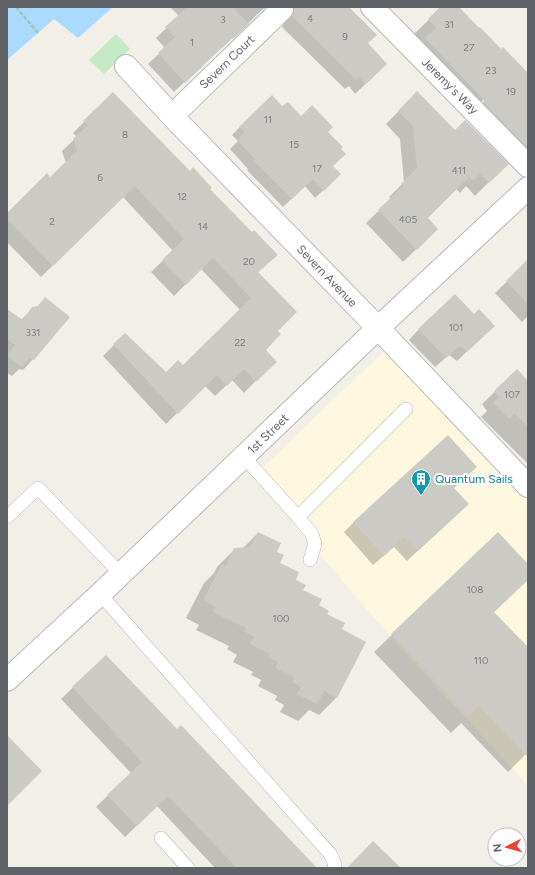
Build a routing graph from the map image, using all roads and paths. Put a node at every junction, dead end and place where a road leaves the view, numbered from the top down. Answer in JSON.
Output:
{"nodes":[{"id":1,"x":16,"y":7,"type":"edge"},
{"id":2,"x":372,"y":7,"type":"edge"},
{"id":3,"x":282,"y":9,"type":"dead end"},
{"id":4,"x":38,"y":33,"type":"dead end"},
{"id":5,"x":126,"y":66,"type":"dead end"},
{"id":6,"x":172,"y":116,"type":"junction"},
{"id":7,"x":528,"y":166,"type":"edge"},
{"id":8,"x":528,"y":188,"type":"edge"},
{"id":9,"x":378,"y":328,"type":"junction"},
{"id":10,"x":406,"y":409,"type":"dead end"},
{"id":11,"x":244,"y":457,"type":"junction"},
{"id":12,"x":528,"y":486,"type":"edge"},
{"id":13,"x":298,"y":517,"type":"junction"},
{"id":14,"x":7,"y":518,"type":"edge"},
{"id":15,"x":310,"y":560,"type":"dead end"},
{"id":16,"x":121,"y":574,"type":"junction"},
{"id":17,"x":100,"y":594,"type":"junction"},
{"id":18,"x":8,"y":678,"type":"edge"},
{"id":19,"x":161,"y":838,"type":"dead end"},
{"id":20,"x":188,"y":868,"type":"edge"},
{"id":21,"x":334,"y":868,"type":"edge"}],
"edges":[{"from":1,"to":4,"type":"path"},
{"from":2,"to":7,"type":"street","name":"Jeremy's Way"},
{"from":3,"to":6,"type":"street","name":"Severn Court"},
{"from":5,"to":6,"type":"street","name":"Severn Avenue"},
{"from":6,"to":9,"type":"street","name":"Severn Avenue"},
{"from":8,"to":9,"type":"street","name":"1st Street"},
{"from":9,"to":11,"type":"street","name":"1st Street"},
{"from":9,"to":12,"type":"street","name":"Severn Avenue"},
{"from":10,"to":13,"type":"lane"},
{"from":11,"to":13,"type":"lane"},
{"from":11,"to":16,"type":"street","name":"1st Street"},
{"from":13,"to":15,"type":"lane"},
{"from":14,"to":16,"type":"lane"},
{"from":16,"to":17,"type":"street","name":"1st Street"},
{"from":17,"to":18,"type":"street","name":"1st Street"},
{"from":17,"to":21,"type":"lane"},
{"from":19,"to":20,"type":"lane"}]}
